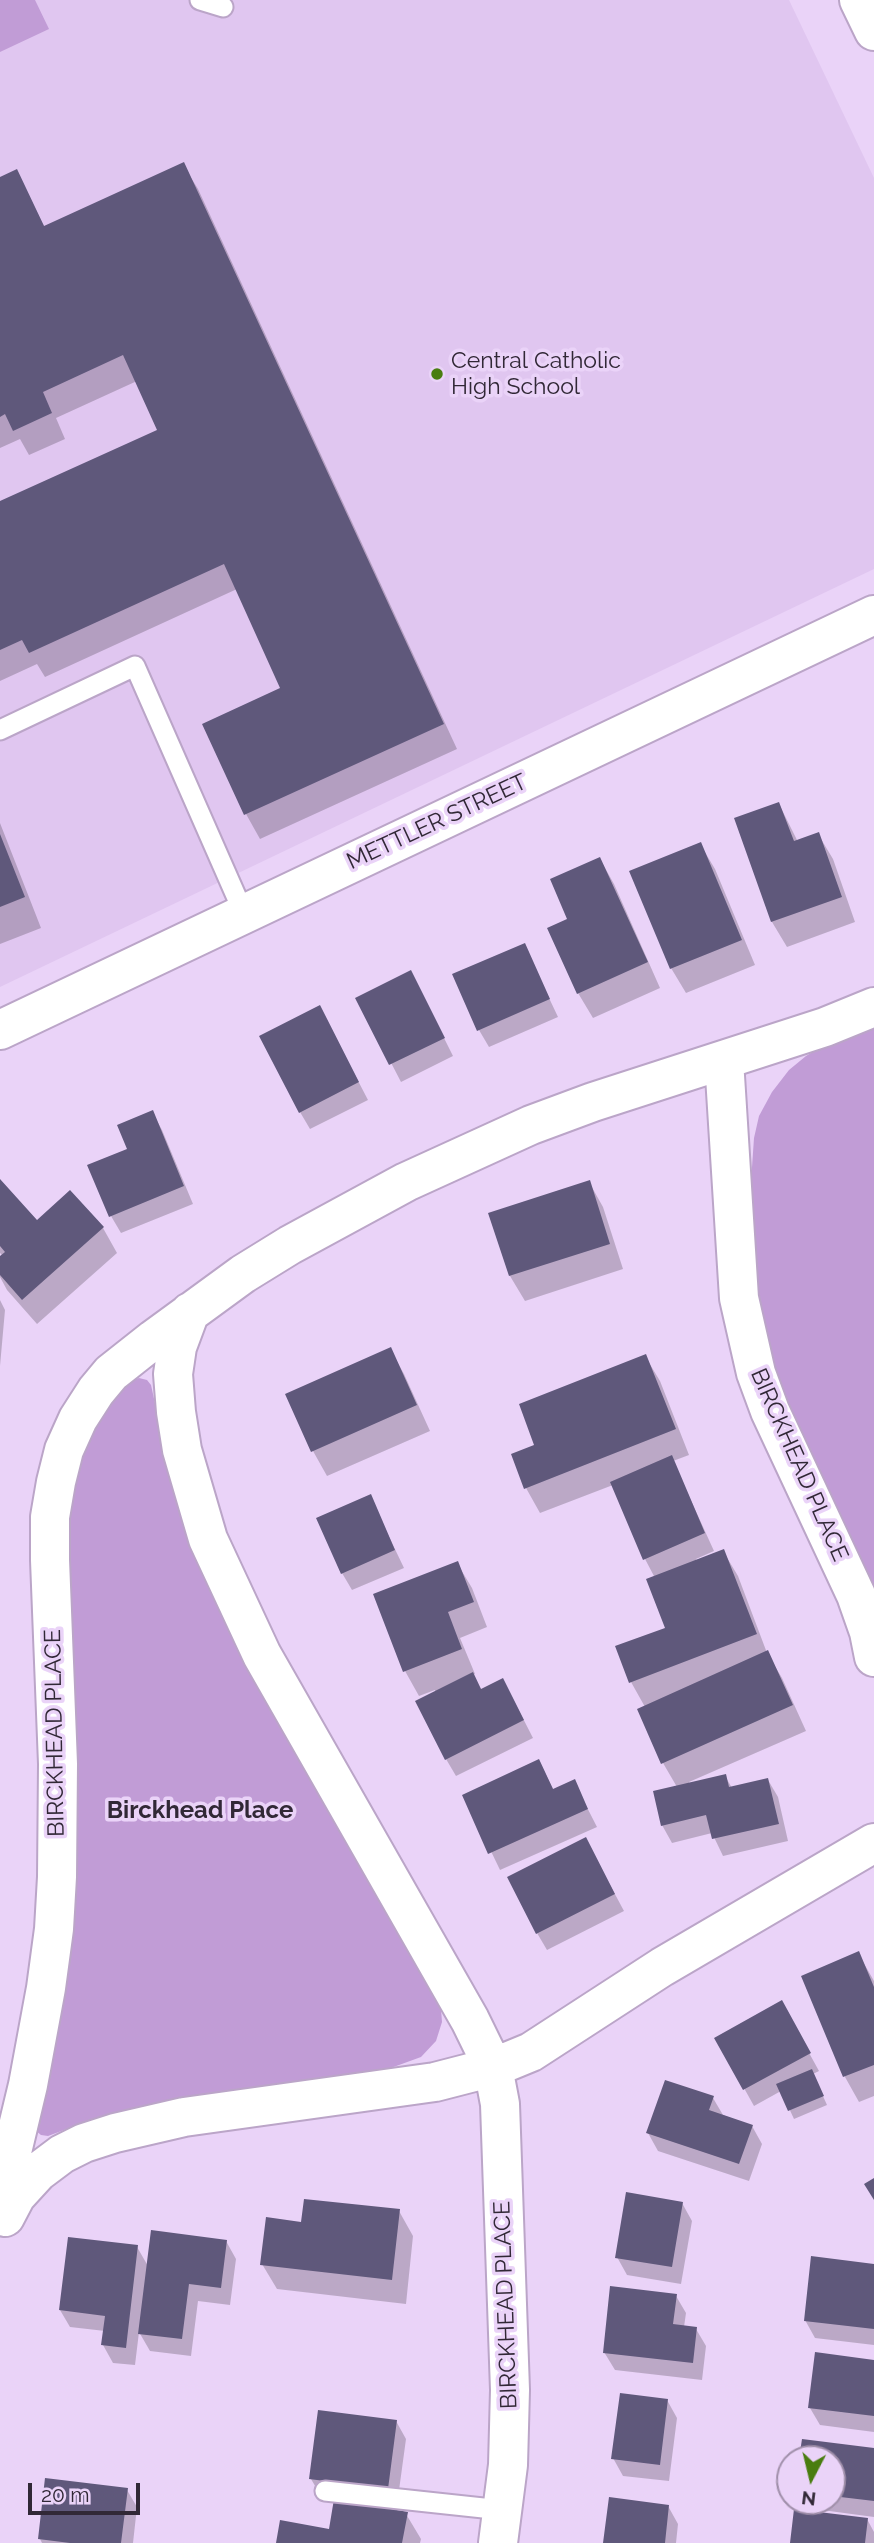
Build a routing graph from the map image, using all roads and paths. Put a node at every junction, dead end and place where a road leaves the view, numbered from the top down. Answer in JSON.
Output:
{"nodes":[{"id":1,"x":200,"y":0,"type":"edge"},
{"id":2,"x":859,"y":0,"type":"edge"},
{"id":3,"x":223,"y":7,"type":"dead end"},
{"id":4,"x":874,"y":32,"type":"edge"},
{"id":5,"x":874,"y":615,"type":"edge"},
{"id":6,"x":0,"y":730,"type":"edge"},
{"id":7,"x":244,"y":914,"type":"junction"},
{"id":8,"x":874,"y":1007,"type":"edge"},
{"id":9,"x":0,"y":1030,"type":"edge"},
{"id":10,"x":724,"y":1060,"type":"junction"},
{"id":11,"x":190,"y":1312,"type":"junction"},
{"id":12,"x":874,"y":1657,"type":"edge"},
{"id":13,"x":874,"y":1822,"type":"edge"},
{"id":14,"x":858,"y":1853,"type":"edge"},
{"id":15,"x":494,"y":2067,"type":"junction"},
{"id":16,"x":0,"y":2202,"type":"edge"},
{"id":17,"x":0,"y":2227,"type":"edge"},
{"id":18,"x":325,"y":2491,"type":"dead end"},
{"id":19,"x":500,"y":2527,"type":"edge"}],
"edges":[{"from":1,"to":3,"type":"lane"},
{"from":2,"to":4,"type":"street"},
{"from":5,"to":7,"type":"street","name":"METTLER STREET"},
{"from":6,"to":7,"type":"lane"},
{"from":7,"to":9,"type":"street","name":"METTLER STREET"},
{"from":8,"to":10,"type":"street","name":"BIRCKHEAD PLACE"},
{"from":10,"to":11,"type":"street","name":"BIRCKHEAD PLACE"},
{"from":10,"to":12,"type":"street","name":"BIRCKHEAD PLACE"},
{"from":11,"to":15,"type":"street","name":"BIRCKHEAD PLACE"},
{"from":11,"to":16,"type":"street","name":"BIRCKHEAD PLACE"},
{"from":13,"to":14,"type":"street"},
{"from":14,"to":15,"type":"street"},
{"from":15,"to":17,"type":"street"},
{"from":15,"to":19,"type":"street","name":"BIRCKHEAD PLACE"},
{"from":18,"to":19,"type":"lane"}]}
